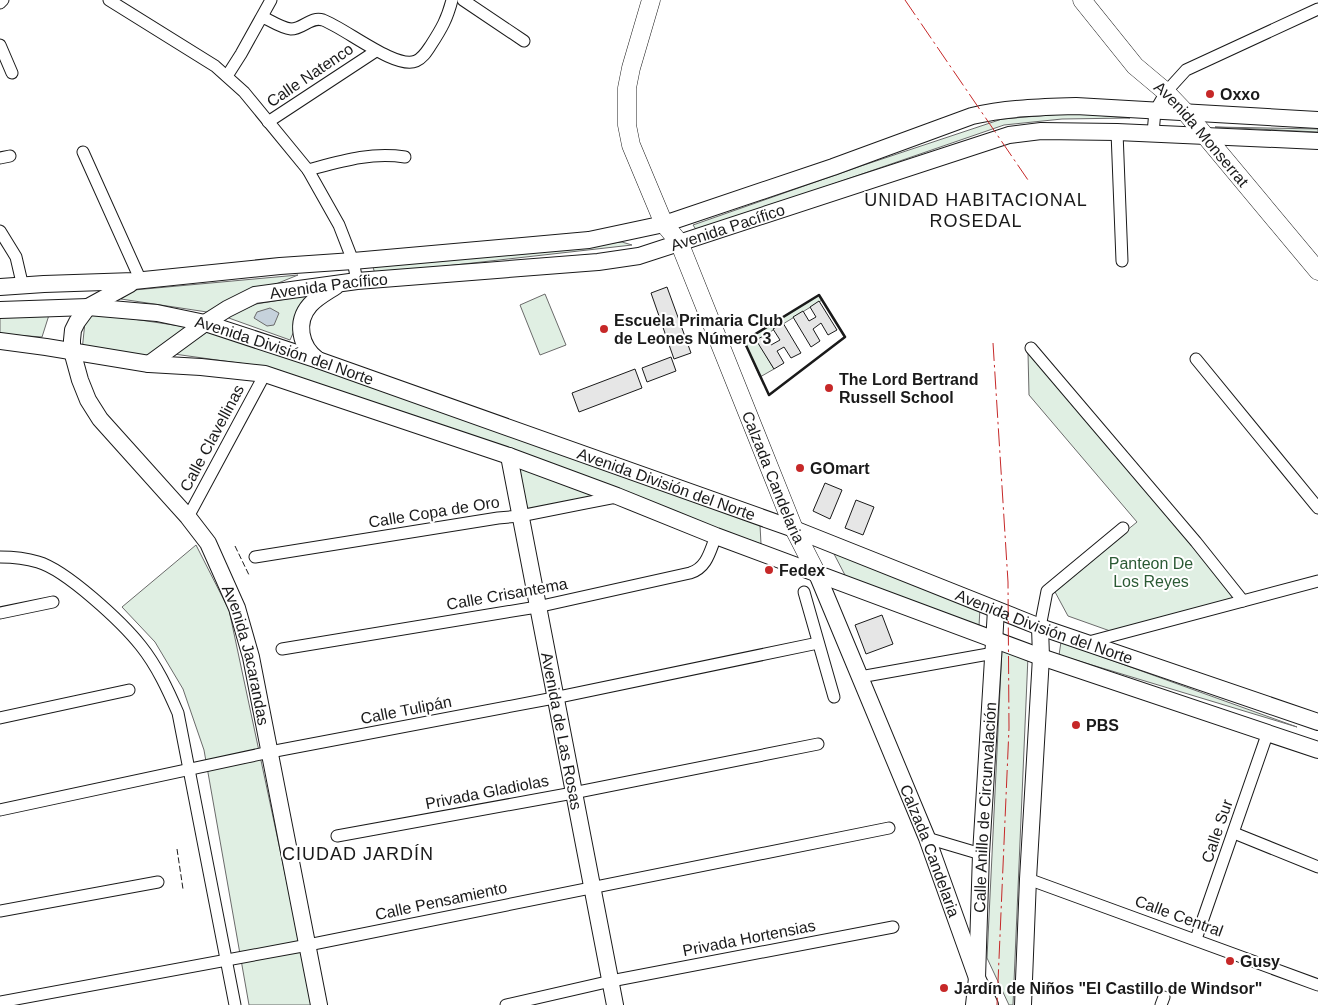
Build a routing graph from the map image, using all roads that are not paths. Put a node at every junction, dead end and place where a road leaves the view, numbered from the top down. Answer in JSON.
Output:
{"nodes":[{"id":1,"x":3,"y":0,"type":"edge"},
{"id":2,"x":109,"y":0,"type":"edge"},
{"id":3,"x":271,"y":0,"type":"edge"},
{"id":4,"x":452,"y":0,"type":"edge"},
{"id":5,"x":463,"y":0,"type":"edge"},
{"id":6,"x":651,"y":0,"type":"edge"},
{"id":7,"x":1082,"y":0,"type":"edge"},
{"id":8,"x":0,"y":3,"type":"edge"},
{"id":9,"x":1318,"y":9,"type":"edge"},
{"id":10,"x":263,"y":17,"type":"junction"},
{"id":11,"x":524,"y":41,"type":"dead end"},
{"id":12,"x":0,"y":45,"type":"edge"},
{"id":13,"x":376,"y":51,"type":"junction"},
{"id":14,"x":12,"y":73,"type":"dead end"},
{"id":15,"x":227,"y":76,"type":"junction"},
{"id":16,"x":1166,"y":92,"type":"junction"},
{"id":17,"x":1155,"y":111,"type":"junction"},
{"id":18,"x":1187,"y":114,"type":"junction"},
{"id":19,"x":1318,"y":120,"type":"edge"},
{"id":20,"x":268,"y":122,"type":"junction"},
{"id":21,"x":1117,"y":132,"type":"junction"},
{"id":22,"x":1153,"y":133,"type":"junction"},
{"id":23,"x":1207,"y":136,"type":"junction"},
{"id":24,"x":1318,"y":141,"type":"edge"},
{"id":25,"x":84,"y":152,"type":"dead end"},
{"id":26,"x":405,"y":157,"type":"dead end"},
{"id":27,"x":308,"y":170,"type":"junction"},
{"id":28,"x":664,"y":224,"type":"junction"},
{"id":29,"x":0,"y":231,"type":"edge"},
{"id":30,"x":679,"y":242,"type":"junction"},
{"id":31,"x":1122,"y":261,"type":"dead end"},
{"id":32,"x":353,"y":262,"type":"junction"},
{"id":33,"x":1318,"y":271,"type":"edge"},
{"id":34,"x":138,"y":281,"type":"junction"},
{"id":35,"x":358,"y":282,"type":"junction"},
{"id":36,"x":340,"y":284,"type":"junction"},
{"id":37,"x":23,"y":287,"type":"junction"},
{"id":38,"x":0,"y":288,"type":"edge"},
{"id":39,"x":88,"y":307,"type":"junction"},
{"id":40,"x":0,"y":310,"type":"edge"},
{"id":41,"x":205,"y":323,"type":"junction"},
{"id":42,"x":0,"y":341,"type":"edge"},
{"id":43,"x":1031,"y":348,"type":"dead end"},
{"id":44,"x":72,"y":351,"type":"junction"},
{"id":45,"x":1196,"y":359,"type":"dead end"},
{"id":46,"x":318,"y":360,"type":"junction"},
{"id":47,"x":149,"y":364,"type":"junction"},
{"id":48,"x":265,"y":374,"type":"junction"},
{"id":49,"x":508,"y":456,"type":"junction"},
{"id":50,"x":617,"y":496,"type":"junction"},
{"id":51,"x":1318,"y":508,"type":"edge"},
{"id":52,"x":520,"y":516,"type":"junction"},
{"id":53,"x":188,"y":517,"type":"junction"},
{"id":54,"x":1123,"y":528,"type":"dead end"},
{"id":55,"x":794,"y":529,"type":"junction"},
{"id":56,"x":716,"y":536,"type":"junction"},
{"id":57,"x":255,"y":557,"type":"dead end"},
{"id":58,"x":0,"y":558,"type":"edge"},
{"id":59,"x":817,"y":574,"type":"junction"},
{"id":60,"x":1318,"y":581,"type":"edge"},
{"id":61,"x":1306,"y":584,"type":"junction"},
{"id":62,"x":1318,"y":590,"type":"edge"},
{"id":63,"x":804,"y":592,"type":"dead end"},
{"id":64,"x":1243,"y":601,"type":"junction"},
{"id":65,"x":53,"y":602,"type":"dead end"},
{"id":66,"x":537,"y":607,"type":"junction"},
{"id":67,"x":996,"y":610,"type":"junction"},
{"id":68,"x":0,"y":613,"type":"edge"},
{"id":69,"x":1040,"y":628,"type":"junction"},
{"id":70,"x":818,"y":642,"type":"junction"},
{"id":71,"x":1085,"y":643,"type":"junction"},
{"id":72,"x":995,"y":646,"type":"junction"},
{"id":73,"x":282,"y":649,"type":"dead end"},
{"id":74,"x":1041,"y":657,"type":"junction"},
{"id":75,"x":860,"y":677,"type":"junction"},
{"id":76,"x":129,"y":690,"type":"dead end"},
{"id":77,"x":554,"y":698,"type":"junction"},
{"id":78,"x":834,"y":698,"type":"dead end"},
{"id":79,"x":0,"y":718,"type":"edge"},
{"id":80,"x":1318,"y":722,"type":"edge"},
{"id":81,"x":1268,"y":732,"type":"junction"},
{"id":82,"x":818,"y":744,"type":"dead end"},
{"id":83,"x":1318,"y":750,"type":"edge"},
{"id":84,"x":270,"y":752,"type":"junction"},
{"id":85,"x":190,"y":769,"type":"junction"},
{"id":86,"x":573,"y":792,"type":"junction"},
{"id":87,"x":0,"y":810,"type":"edge"},
{"id":88,"x":888,"y":828,"type":"dead end"},
{"id":89,"x":1234,"y":833,"type":"junction"},
{"id":90,"x":337,"y":836,"type":"dead end"},
{"id":91,"x":927,"y":838,"type":"junction"},
{"id":92,"x":981,"y":854,"type":"junction"},
{"id":93,"x":1318,"y":867,"type":"edge"},
{"id":94,"x":1028,"y":879,"type":"junction"},
{"id":95,"x":158,"y":882,"type":"dead end"},
{"id":96,"x":592,"y":887,"type":"junction"},
{"id":97,"x":0,"y":911,"type":"edge"},
{"id":98,"x":893,"y":928,"type":"dead end"},
{"id":99,"x":1196,"y":940,"type":"junction"},
{"id":100,"x":308,"y":945,"type":"junction"},
{"id":101,"x":227,"y":961,"type":"junction"},
{"id":102,"x":977,"y":978,"type":"junction"},
{"id":103,"x":610,"y":981,"type":"junction"},
{"id":104,"x":1318,"y":985,"type":"edge"},
{"id":105,"x":0,"y":1002,"type":"edge"},
{"id":106,"x":236,"y":1005,"type":"edge"},
{"id":107,"x":319,"y":1005,"type":"edge"},
{"id":108,"x":506,"y":1005,"type":"edge"},
{"id":109,"x":615,"y":1005,"type":"edge"},
{"id":110,"x":974,"y":1005,"type":"edge"},
{"id":111,"x":990,"y":1005,"type":"edge"},
{"id":112,"x":1023,"y":1005,"type":"edge"}],
"edges":[{"from":1,"to":8,"type":"street"},
{"from":2,"to":15,"type":"street"},
{"from":3,"to":10,"type":"street"},
{"from":4,"to":13,"type":"street","name":"Calle Natenco"},
{"from":5,"to":11,"type":"street"},
{"from":6,"to":28,"type":"main road","name":"Calzada Candelaria"},
{"from":7,"to":16,"type":"main road","name":"Avenida Monserrat"},
{"from":9,"to":16,"type":"street"},
{"from":10,"to":13,"type":"street"},
{"from":10,"to":15,"type":"street"},
{"from":12,"to":14,"type":"street"},
{"from":13,"to":20,"type":"street","name":"Calle Natenco"},
{"from":15,"to":20,"type":"street"},
{"from":16,"to":17,"type":"street"},
{"from":16,"to":18,"type":"main road","name":"Avenida Monserrat"},
{"from":17,"to":18,"type":"street","name":"Avenida Pacífico"},
{"from":17,"to":22,"type":"street"},
{"from":17,"to":28,"type":"street","name":"Avenida Pacífico"},
{"from":18,"to":19,"type":"street","name":"Avenida Pacífico"},
{"from":18,"to":23,"type":"main road","name":"Avenida Monserrat"},
{"from":20,"to":27,"type":"street"},
{"from":21,"to":22,"type":"street","name":"Avenida Pacífico"},
{"from":21,"to":30,"type":"street","name":"Avenida Pacífico"},
{"from":21,"to":31,"type":"street"},
{"from":22,"to":23,"type":"street","name":"Avenida Pacífico"},
{"from":23,"to":24,"type":"street","name":"Avenida Pacífico"},
{"from":23,"to":33,"type":"main road","name":"Avenida Monserrat"},
{"from":25,"to":34,"type":"street"},
{"from":26,"to":27,"type":"street"},
{"from":27,"to":32,"type":"street"},
{"from":28,"to":30,"type":"main road","name":"Calzada Candelaria"},
{"from":28,"to":32,"type":"street","name":"Avenida Pacífico"},
{"from":29,"to":37,"type":"street"},
{"from":30,"to":35,"type":"street","name":"Avenida Pacífico"},
{"from":30,"to":55,"type":"main road","name":"Calzada Candelaria"},
{"from":32,"to":34,"type":"street","name":"Avenida Pacífico"},
{"from":32,"to":35,"type":"street"},
{"from":34,"to":37,"type":"street"},
{"from":34,"to":39,"type":"street"},
{"from":35,"to":36,"type":"street","name":"Avenida Pacífico"},
{"from":36,"to":41,"type":"street","name":"Avenida Pacífico"},
{"from":36,"to":46,"type":"street"},
{"from":37,"to":38,"type":"street"},
{"from":39,"to":40,"type":"street","name":"Avenida División del Norte"},
{"from":39,"to":41,"type":"street","name":"Avenida División del Norte"},
{"from":39,"to":44,"type":"street"},
{"from":41,"to":46,"type":"street","name":"Avenida División del Norte"},
{"from":41,"to":47,"type":"street","name":"Avenida Pacífico"},
{"from":42,"to":44,"type":"street","name":"Avenida División del Norte"},
{"from":43,"to":64,"type":"street"},
{"from":44,"to":47,"type":"street","name":"Avenida División del Norte"},
{"from":44,"to":53,"type":"street","name":"Avenida Jacarandas"},
{"from":45,"to":51,"type":"street"},
{"from":46,"to":55,"type":"street","name":"Avenida División del Norte"},
{"from":47,"to":48,"type":"street","name":"Avenida División del Norte"},
{"from":48,"to":49,"type":"street","name":"Avenida División del Norte"},
{"from":48,"to":53,"type":"street","name":"Calle Clavellinas"},
{"from":49,"to":50,"type":"street","name":"Avenida División del Norte"},
{"from":49,"to":52,"type":"street","name":"Avenida de Las Rosas"},
{"from":50,"to":52,"type":"street","name":"Calle Copa de Oro"},
{"from":50,"to":56,"type":"street","name":"Avenida División del Norte"},
{"from":52,"to":57,"type":"street","name":"Calle Copa de Oro"},
{"from":52,"to":66,"type":"street","name":"Avenida de Las Rosas"},
{"from":53,"to":84,"type":"street","name":"Avenida Jacarandas"},
{"from":54,"to":69,"type":"street"},
{"from":55,"to":59,"type":"main road","name":"Calzada Candelaria"},
{"from":55,"to":67,"type":"street","name":"Avenida División del Norte"},
{"from":56,"to":59,"type":"street","name":"Avenida División del Norte"},
{"from":56,"to":66,"type":"street","name":"Calle Crisantema"},
{"from":58,"to":85,"type":"street"},
{"from":59,"to":72,"type":"street","name":"Avenida División del Norte"},
{"from":59,"to":75,"type":"street","name":"Calzada Candelaria"},
{"from":60,"to":61,"type":"street"},
{"from":61,"to":62,"type":"street"},
{"from":61,"to":64,"type":"street"},
{"from":63,"to":70,"type":"street"},
{"from":64,"to":71,"type":"street"},
{"from":65,"to":68,"type":"street"},
{"from":66,"to":73,"type":"street","name":"Calle Crisantema"},
{"from":66,"to":77,"type":"street","name":"Avenida de Las Rosas"},
{"from":67,"to":69,"type":"street","name":"Avenida División del Norte"},
{"from":67,"to":72,"type":"street","name":"Calle Anillo de Circunvalación"},
{"from":69,"to":71,"type":"street","name":"Avenida División del Norte"},
{"from":69,"to":74,"type":"street"},
{"from":70,"to":77,"type":"street","name":"Calle Tulipán"},
{"from":70,"to":78,"type":"street"},
{"from":71,"to":80,"type":"street","name":"Avenida División del Norte"},
{"from":72,"to":74,"type":"street","name":"Avenida División del Norte"},
{"from":72,"to":75,"type":"street"},
{"from":72,"to":92,"type":"street","name":"Calle Anillo de Circunvalación"},
{"from":74,"to":81,"type":"street","name":"Avenida División del Norte"},
{"from":74,"to":94,"type":"street"},
{"from":75,"to":91,"type":"street","name":"Calzada Candelaria"},
{"from":76,"to":79,"type":"street"},
{"from":77,"to":84,"type":"street","name":"Calle Tulipán"},
{"from":77,"to":86,"type":"street","name":"Avenida de Las Rosas"},
{"from":81,"to":83,"type":"street","name":"Avenida División del Norte"},
{"from":81,"to":89,"type":"street","name":"Calle Sur"},
{"from":82,"to":86,"type":"street","name":"Privada Gladiolas"},
{"from":84,"to":85,"type":"street","name":"Calle Tulipán"},
{"from":84,"to":100,"type":"street","name":"Avenida Jacarandas"},
{"from":85,"to":87,"type":"street","name":"Calle Tulipán"},
{"from":85,"to":101,"type":"street"},
{"from":86,"to":90,"type":"street","name":"Privada Gladiolas"},
{"from":86,"to":96,"type":"street","name":"Avenida de Las Rosas"},
{"from":88,"to":96,"type":"street","name":"Calle Pensamiento"},
{"from":89,"to":93,"type":"street"},
{"from":89,"to":99,"type":"street","name":"Calle Sur"},
{"from":91,"to":92,"type":"street"},
{"from":91,"to":102,"type":"street","name":"Calzada Candelaria"},
{"from":92,"to":102,"type":"street","name":"Calle Anillo de Circunvalación"},
{"from":94,"to":99,"type":"street","name":"Calle Central"},
{"from":94,"to":112,"type":"street"},
{"from":95,"to":97,"type":"street"},
{"from":96,"to":100,"type":"street","name":"Calle Pensamiento"},
{"from":96,"to":103,"type":"street","name":"Avenida de Las Rosas"},
{"from":98,"to":103,"type":"street","name":"Privada Hortensias"},
{"from":99,"to":104,"type":"street","name":"Calle Central"},
{"from":100,"to":101,"type":"street","name":"Calle Pensamiento"},
{"from":100,"to":107,"type":"street","name":"Avenida Jacarandas"},
{"from":101,"to":105,"type":"street","name":"Calle Pensamiento"},
{"from":101,"to":106,"type":"street"},
{"from":102,"to":110,"type":"street","name":"Calle Anillo de Circunvalación"},
{"from":102,"to":111,"type":"street","name":"Calzada Candelaria"},
{"from":103,"to":108,"type":"street","name":"Privada Hortensias"},
{"from":103,"to":109,"type":"street","name":"Avenida de Las Rosas"}]}
